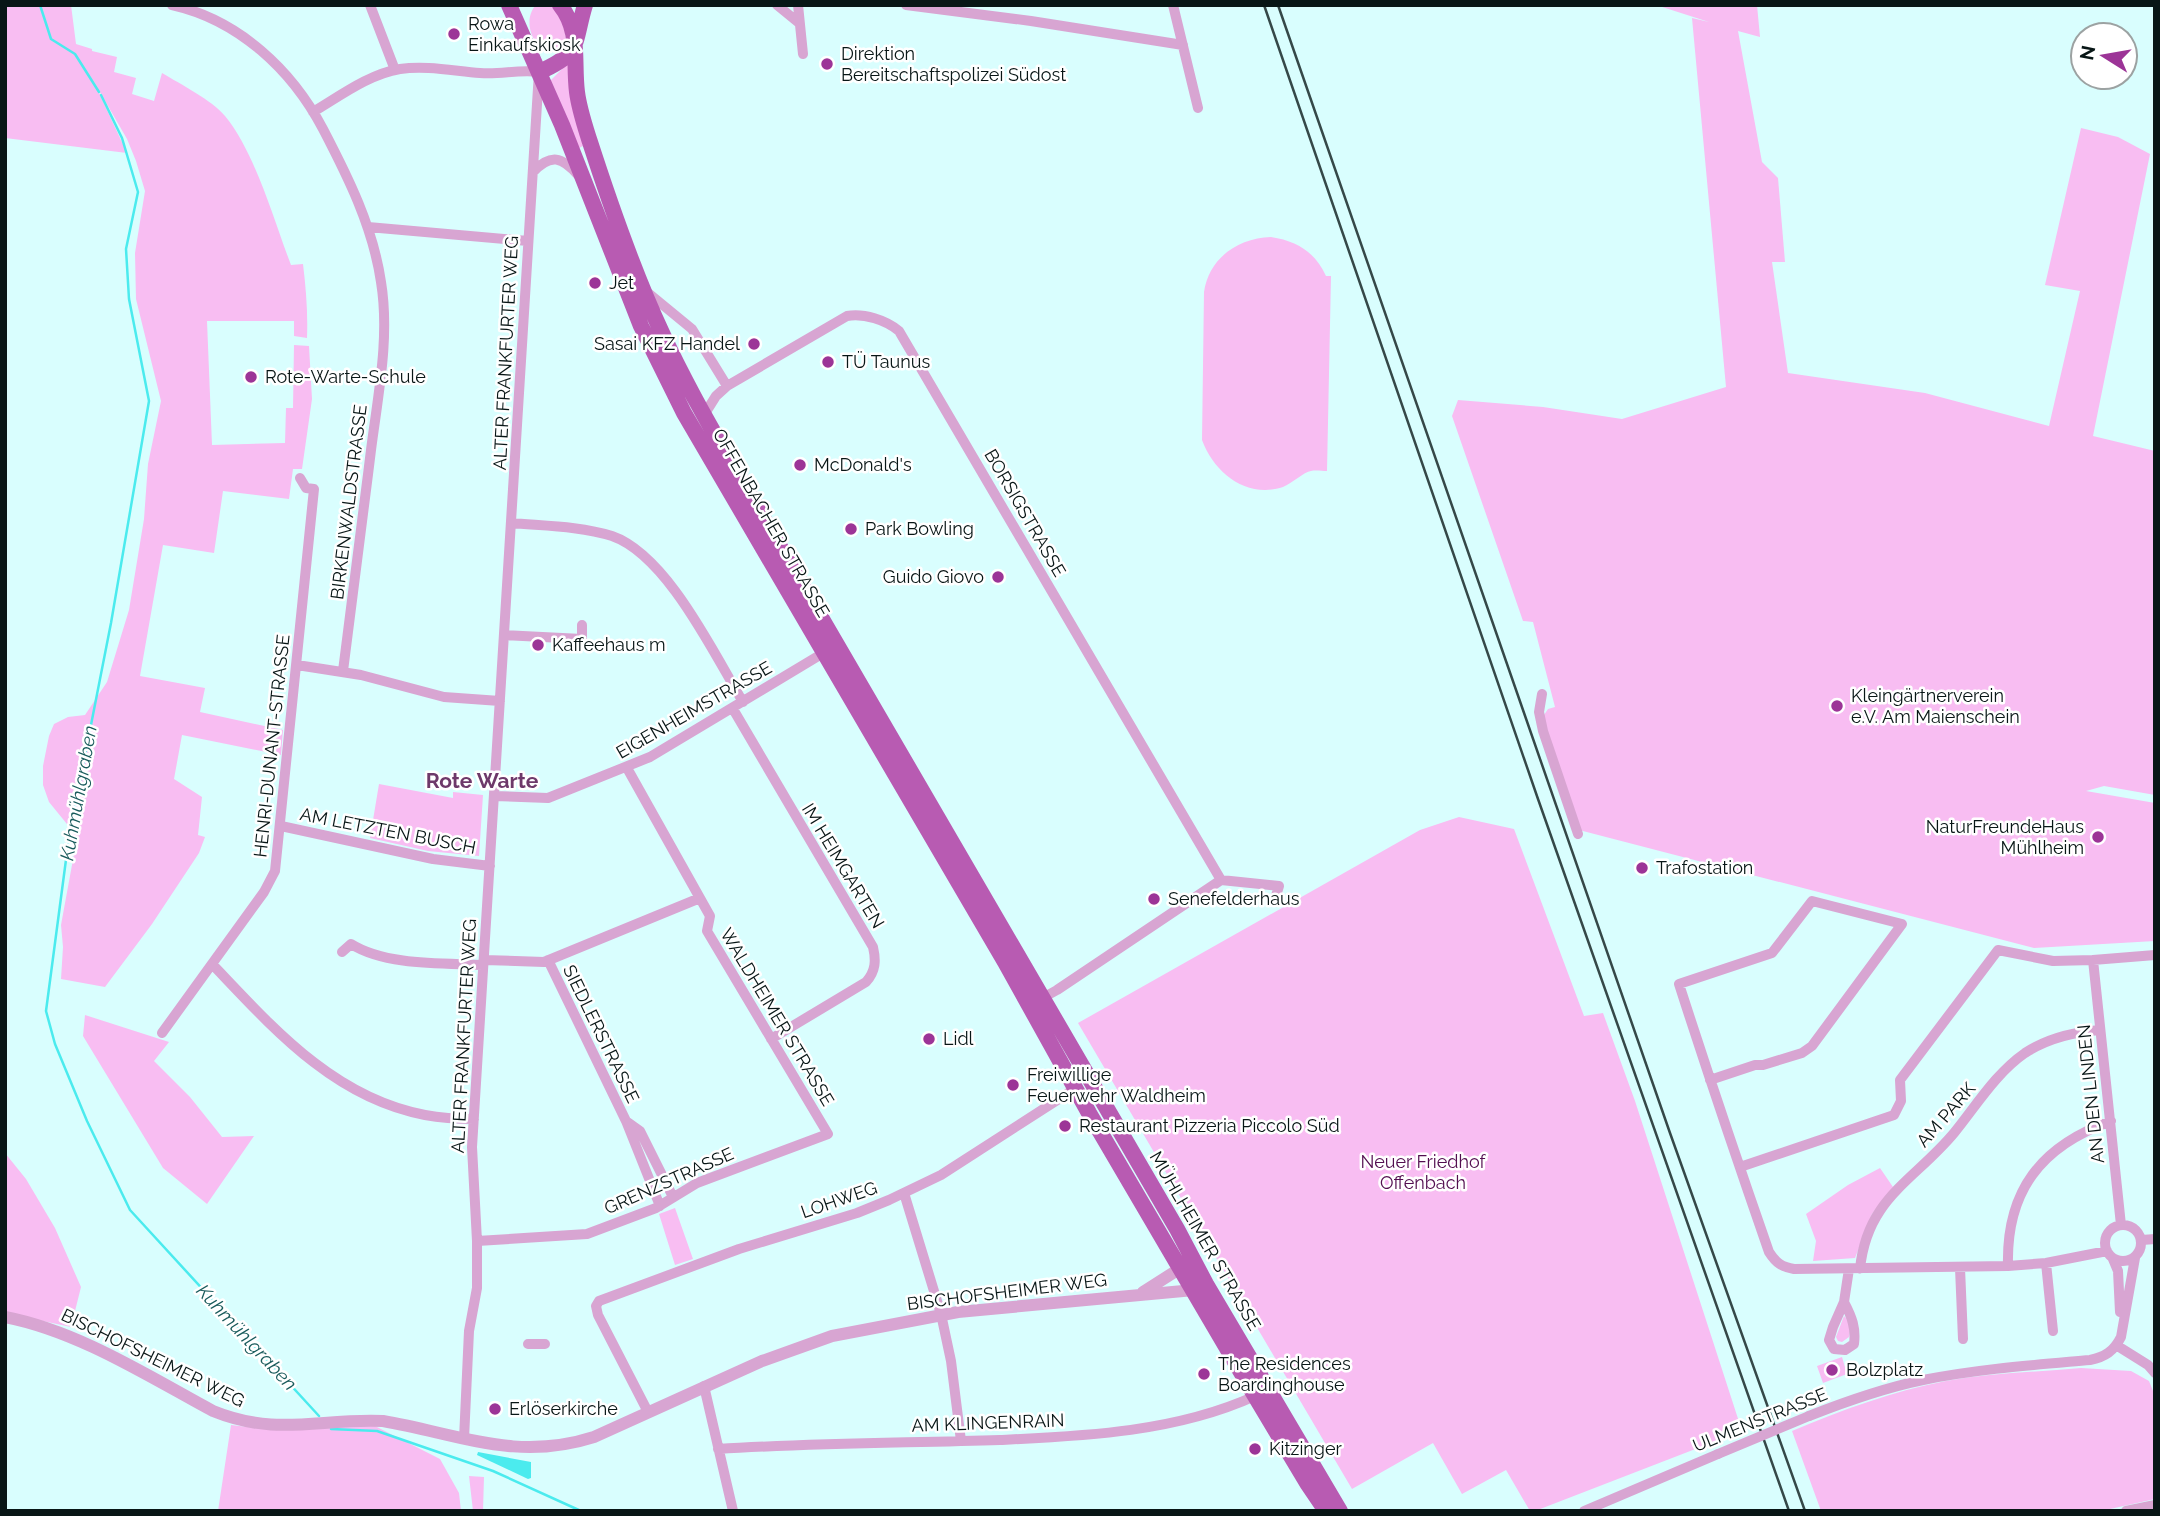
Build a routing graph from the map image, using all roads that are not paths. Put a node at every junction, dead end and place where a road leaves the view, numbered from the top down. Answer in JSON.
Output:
{"nodes":[{"id":1,"x":172,"y":5,"type":"edge"},
{"id":2,"x":370,"y":5,"type":"edge"},
{"id":3,"x":509,"y":5,"type":"edge"},
{"id":4,"x":527,"y":5,"type":"edge"},
{"id":5,"x":560,"y":5,"type":"edge"},
{"id":6,"x":585,"y":5,"type":"edge"},
{"id":7,"x":778,"y":5,"type":"edge"},
{"id":8,"x":797,"y":5,"type":"edge"},
{"id":9,"x":906,"y":5,"type":"edge"},
{"id":10,"x":1173,"y":5,"type":"edge"},
{"id":11,"x":799,"y":23,"type":"junction"},
{"id":12,"x":519,"y":27,"type":"junction"},
{"id":13,"x":576,"y":43,"type":"junction"},
{"id":14,"x":1183,"y":45,"type":"junction"},
{"id":15,"x":803,"y":54,"type":"dead end"},
{"id":16,"x":395,"y":70,"type":"junction"},
{"id":17,"x":539,"y":72,"type":"junction"},
{"id":18,"x":1198,"y":108,"type":"dead end"},
{"id":19,"x":313,"y":112,"type":"junction"},
{"id":20,"x":533,"y":172,"type":"junction"},
{"id":21,"x":585,"y":183,"type":"junction"},
{"id":22,"x":368,"y":227,"type":"junction"},
{"id":23,"x":528,"y":241,"type":"junction"},
{"id":24,"x":643,"y":289,"type":"junction"},
{"id":25,"x":727,"y":386,"type":"junction"},
{"id":26,"x":704,"y":415,"type":"junction"},
{"id":27,"x":300,"y":478,"type":"dead end"},
{"id":28,"x":511,"y":523,"type":"junction"},
{"id":29,"x":582,"y":625,"type":"dead end"},
{"id":30,"x":504,"y":635,"type":"junction"},
{"id":31,"x":825,"y":652,"type":"junction"},
{"id":32,"x":297,"y":665,"type":"junction"},
{"id":33,"x":343,"y":671,"type":"junction"},
{"id":34,"x":1542,"y":694,"type":"dead end"},
{"id":35,"x":500,"y":701,"type":"junction"},
{"id":36,"x":743,"y":702,"type":"junction"},
{"id":37,"x":733,"y":709,"type":"junction"},
{"id":38,"x":627,"y":768,"type":"junction"},
{"id":39,"x":494,"y":796,"type":"junction"},
{"id":40,"x":281,"y":826,"type":"junction"},
{"id":41,"x":1578,"y":834,"type":"dead end"},
{"id":42,"x":489,"y":866,"type":"junction"},
{"id":43,"x":1221,"y":880,"type":"junction"},
{"id":44,"x":700,"y":898,"type":"junction"},
{"id":45,"x":1275,"y":899,"type":"dead end"},
{"id":46,"x":342,"y":952,"type":"dead end"},
{"id":47,"x":2155,"y":955,"type":"edge"},
{"id":48,"x":548,"y":960,"type":"junction"},
{"id":49,"x":2094,"y":960,"type":"junction"},
{"id":50,"x":484,"y":963,"type":"junction"},
{"id":51,"x":213,"y":965,"type":"junction"},
{"id":52,"x":1037,"y":1002,"type":"junction"},
{"id":53,"x":2101,"y":1030,"type":"junction"},
{"id":54,"x":1053,"y":1031,"type":"junction"},
{"id":55,"x":162,"y":1033,"type":"dead end"},
{"id":56,"x":771,"y":1039,"type":"junction"},
{"id":57,"x":1710,"y":1080,"type":"junction"},
{"id":58,"x":1076,"y":1088,"type":"junction"},
{"id":59,"x":474,"y":1119,"type":"junction"},
{"id":60,"x":626,"y":1121,"type":"junction"},
{"id":61,"x":2110,"y":1121,"type":"junction"},
{"id":62,"x":828,"y":1134,"type":"joint"},
{"id":63,"x":1740,"y":1167,"type":"junction"},
{"id":64,"x":904,"y":1193,"type":"junction"},
{"id":65,"x":673,"y":1197,"type":"junction"},
{"id":66,"x":660,"y":1206,"type":"junction"},
{"id":67,"x":2121,"y":1225,"type":"junction"},
{"id":68,"x":2155,"y":1239,"type":"edge"},
{"id":69,"x":2142,"y":1240,"type":"junction"},
{"id":70,"x":477,"y":1241,"type":"junction"},
{"id":71,"x":2110,"y":1255,"type":"junction"},
{"id":72,"x":2135,"y":1258,"type":"junction"},
{"id":73,"x":2046,"y":1263,"type":"junction"},
{"id":74,"x":1187,"y":1265,"type":"junction"},
{"id":75,"x":2008,"y":1266,"type":"junction"},
{"id":76,"x":1959,"y":1268,"type":"junction"},
{"id":77,"x":1854,"y":1269,"type":"junction"},
{"id":78,"x":1200,"y":1287,"type":"junction"},
{"id":79,"x":1140,"y":1294,"type":"junction"},
{"id":80,"x":1844,"y":1302,"type":"dead end"},
{"id":81,"x":941,"y":1314,"type":"junction"},
{"id":82,"x":5,"y":1317,"type":"edge"},
{"id":83,"x":2053,"y":1331,"type":"dead end"},
{"id":84,"x":1963,"y":1339,"type":"dead end"},
{"id":85,"x":2118,"y":1341,"type":"junction"},
{"id":86,"x":528,"y":1344,"type":"dead end"},
{"id":87,"x":545,"y":1344,"type":"dead end"},
{"id":88,"x":2155,"y":1373,"type":"edge"},
{"id":89,"x":704,"y":1386,"type":"junction"},
{"id":90,"x":1255,"y":1396,"type":"junction"},
{"id":91,"x":648,"y":1412,"type":"junction"},
{"id":92,"x":464,"y":1439,"type":"junction"},
{"id":93,"x":961,"y":1441,"type":"junction"},
{"id":94,"x":718,"y":1449,"type":"junction"},
{"id":95,"x":2155,"y":1505,"type":"edge"},
{"id":96,"x":733,"y":1511,"type":"edge"},
{"id":97,"x":1326,"y":1511,"type":"edge"},
{"id":98,"x":1340,"y":1511,"type":"edge"},
{"id":99,"x":1584,"y":1511,"type":"edge"},
{"id":100,"x":2126,"y":1511,"type":"edge"}],
"edges":[{"from":1,"to":19,"type":"street","name":"BIRKENWALDSTRASSE"},
{"from":2,"to":16,"type":"street"},
{"from":3,"to":12,"type":"main road","name":"OFFENBACHER STRASSE"},
{"from":4,"to":12,"type":"main road"},
{"from":5,"to":13,"type":"main road","name":"OFFENBACHER STRASSE"},
{"from":6,"to":13,"type":"main road"},
{"from":7,"to":11,"type":"street"},
{"from":8,"to":11,"type":"street"},
{"from":9,"to":14,"type":"street"},
{"from":10,"to":14,"type":"street"},
{"from":11,"to":15,"type":"street"},
{"from":12,"to":17,"type":"main road","name":"OFFENBACHER STRASSE"},
{"from":13,"to":17,"type":"main road"},
{"from":13,"to":24,"type":"main road","name":"OFFENBACHER STRASSE"},
{"from":14,"to":18,"type":"street"},
{"from":16,"to":17,"type":"street"},
{"from":16,"to":19,"type":"street"},
{"from":17,"to":20,"type":"street","name":"ALTER FRANKFURTER WEG"},
{"from":17,"to":21,"type":"main road","name":"OFFENBACHER STRASSE"},
{"from":19,"to":22,"type":"street","name":"BIRKENWALDSTRASSE"},
{"from":20,"to":21,"type":"street"},
{"from":20,"to":23,"type":"street","name":"ALTER FRANKFURTER WEG"},
{"from":21,"to":31,"type":"main road","name":"OFFENBACHER STRASSE"},
{"from":22,"to":23,"type":"street"},
{"from":22,"to":33,"type":"street","name":"BIRKENWALDSTRASSE"},
{"from":23,"to":28,"type":"street","name":"ALTER FRANKFURTER WEG"},
{"from":24,"to":25,"type":"street"},
{"from":24,"to":26,"type":"main road","name":"OFFENBACHER STRASSE"},
{"from":25,"to":26,"type":"street","name":"BORSIGSTRASSE"},
{"from":25,"to":43,"type":"street","name":"BORSIGSTRASSE"},
{"from":26,"to":52,"type":"main road","name":"OFFENBACHER STRASSE"},
{"from":27,"to":32,"type":"street","name":"HENRI-DUNANT-STRASSE"},
{"from":28,"to":30,"type":"street","name":"ALTER FRANKFURTER WEG"},
{"from":28,"to":36,"type":"street"},
{"from":29,"to":30,"type":"street"},
{"from":30,"to":35,"type":"street","name":"ALTER FRANKFURTER WEG"},
{"from":31,"to":36,"type":"street","name":"EIGENHEIMSTRASSE"},
{"from":31,"to":52,"type":"main road","name":"OFFENBACHER STRASSE"},
{"from":32,"to":33,"type":"street"},
{"from":32,"to":40,"type":"street","name":"HENRI-DUNANT-STRASSE"},
{"from":33,"to":35,"type":"street"},
{"from":34,"to":41,"type":"street"},
{"from":35,"to":39,"type":"street","name":"ALTER FRANKFURTER WEG"},
{"from":36,"to":37,"type":"street","name":"EIGENHEIMSTRASSE"},
{"from":37,"to":38,"type":"street","name":"EIGENHEIMSTRASSE"},
{"from":37,"to":56,"type":"street","name":"IM HEIMGARTEN"},
{"from":38,"to":39,"type":"street","name":"EIGENHEIMSTRASSE"},
{"from":38,"to":44,"type":"street","name":"WALDHEIMER STRASSE"},
{"from":39,"to":42,"type":"street","name":"ALTER FRANKFURTER WEG"},
{"from":40,"to":42,"type":"street","name":"AM LETZTEN BUSCH"},
{"from":40,"to":51,"type":"street","name":"HENRI-DUNANT-STRASSE"},
{"from":42,"to":50,"type":"street","name":"ALTER FRANKFURTER WEG"},
{"from":43,"to":45,"type":"street"},
{"from":43,"to":52,"type":"street"},
{"from":44,"to":48,"type":"street"},
{"from":44,"to":56,"type":"street","name":"WALDHEIMER STRASSE"},
{"from":46,"to":50,"type":"street"},
{"from":47,"to":49,"type":"street"},
{"from":48,"to":50,"type":"street"},
{"from":48,"to":60,"type":"street","name":"SIEDLERSTRASSE"},
{"from":49,"to":53,"type":"street","name":"AN DEN LINDEN"},
{"from":49,"to":63,"type":"street"},
{"from":50,"to":59,"type":"street","name":"ALTER FRANKFURTER WEG"},
{"from":51,"to":55,"type":"street","name":"HENRI-DUNANT-STRASSE"},
{"from":51,"to":59,"type":"street"},
{"from":52,"to":54,"type":"main road","name":"OFFENBACHER STRASSE"},
{"from":53,"to":61,"type":"street","name":"AN DEN LINDEN"},
{"from":53,"to":77,"type":"street","name":"AM PARK"},
{"from":54,"to":58,"type":"main road","name":"MÜHLHEIMER STRASSE"},
{"from":54,"to":74,"type":"main road","name":"MÜHLHEIMER STRASSE"},
{"from":56,"to":62,"type":"street","name":"WALDHEIMER STRASSE"},
{"from":57,"to":57,"type":"street"},
{"from":57,"to":63,"type":"street"},
{"from":58,"to":64,"type":"street","name":"LOHWEG"},
{"from":58,"to":74,"type":"main road","name":"MÜHLHEIMER STRASSE"},
{"from":59,"to":70,"type":"street","name":"ALTER FRANKFURTER WEG"},
{"from":60,"to":65,"type":"street","name":"SIEDLERSTRASSE"},
{"from":60,"to":66,"type":"street","name":"SIEDLERSTRASSE"},
{"from":61,"to":67,"type":"street","name":"AN DEN LINDEN"},
{"from":61,"to":75,"type":"street"},
{"from":62,"to":65,"type":"street","name":"GRENZSTRASSE"},
{"from":63,"to":77,"type":"street"},
{"from":64,"to":81,"type":"street"},
{"from":64,"to":91,"type":"street","name":"LOHWEG"},
{"from":65,"to":66,"type":"street","name":"GRENZSTRASSE"},
{"from":66,"to":70,"type":"street","name":"GRENZSTRASSE"},
{"from":67,"to":69,"type":"street"},
{"from":67,"to":71,"type":"street"},
{"from":68,"to":69,"type":"street"},
{"from":69,"to":72,"type":"street"},
{"from":70,"to":92,"type":"street","name":"ALTER FRANKFURTER WEG"},
{"from":71,"to":72,"type":"street"},
{"from":71,"to":73,"type":"street"},
{"from":71,"to":85,"type":"street"},
{"from":72,"to":85,"type":"street"},
{"from":73,"to":75,"type":"street"},
{"from":73,"to":83,"type":"street"},
{"from":74,"to":78,"type":"main road","name":"MÜHLHEIMER STRASSE"},
{"from":74,"to":79,"type":"street","name":"BISCHOFSHEIMER WEG"},
{"from":75,"to":76,"type":"street"},
{"from":76,"to":77,"type":"street"},
{"from":76,"to":84,"type":"street"},
{"from":77,"to":80,"type":"street","name":"AM PARK"},
{"from":78,"to":79,"type":"street","name":"BISCHOFSHEIMER WEG"},
{"from":78,"to":90,"type":"main road","name":"MÜHLHEIMER STRASSE"},
{"from":78,"to":98,"type":"main road","name":"MÜHLHEIMER STRASSE"},
{"from":79,"to":81,"type":"street","name":"BISCHOFSHEIMER WEG"},
{"from":81,"to":89,"type":"street","name":"BISCHOFSHEIMER WEG"},
{"from":81,"to":93,"type":"street"},
{"from":82,"to":92,"type":"street","name":"BISCHOFSHEIMER WEG"},
{"from":85,"to":88,"type":"street"},
{"from":85,"to":99,"type":"street","name":"ULMENSTRASSE","bridge":true},
{"from":86,"to":87,"type":"street"},
{"from":89,"to":91,"type":"street","name":"BISCHOFSHEIMER WEG"},
{"from":89,"to":94,"type":"street"},
{"from":90,"to":93,"type":"street","name":"AM KLINGENRAIN"},
{"from":90,"to":97,"type":"main road","name":"MÜHLHEIMER STRASSE"},
{"from":91,"to":92,"type":"street","name":"BISCHOFSHEIMER WEG"},
{"from":93,"to":94,"type":"street","name":"AM KLINGENRAIN"},
{"from":94,"to":96,"type":"street"},
{"from":95,"to":100,"type":"street"}]}
